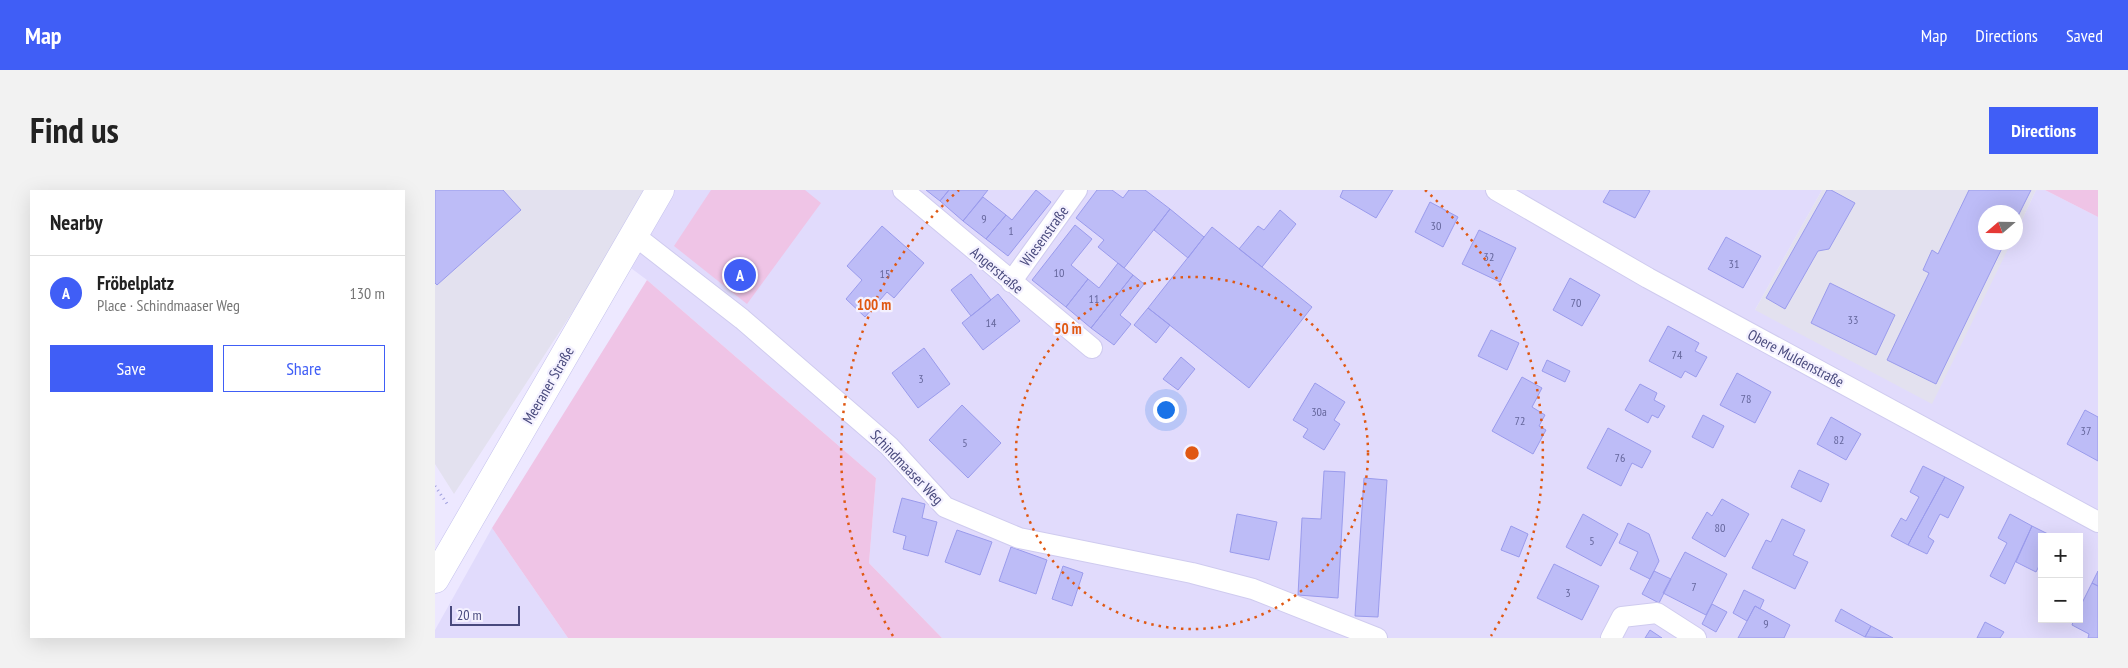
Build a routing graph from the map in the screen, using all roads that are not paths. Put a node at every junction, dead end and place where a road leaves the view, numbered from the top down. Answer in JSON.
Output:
{"nodes":[{"id":1,"x":660,"y":190,"type":"edge"},
{"id":2,"x":903,"y":190,"type":"edge"},
{"id":3,"x":1077,"y":190,"type":"edge"},
{"id":4,"x":1496,"y":190,"type":"edge"},
{"id":5,"x":635,"y":235,"type":"junction"},
{"id":6,"x":1011,"y":282,"type":"junction"},
{"id":7,"x":1092,"y":348,"type":"dead end"},
{"id":8,"x":2098,"y":522,"type":"edge"},
{"id":9,"x":435,"y":579,"type":"edge"},
{"id":10,"x":1377,"y":638,"type":"edge"},
{"id":11,"x":1611,"y":638,"type":"edge"},
{"id":12,"x":1696,"y":638,"type":"edge"}],
"edges":[{"from":1,"to":5,"type":"street","name":"Meeraner Straße"},
{"from":2,"to":6,"type":"street","name":"Angerstraße"},
{"from":3,"to":6,"type":"street","name":"Wiesenstraße"},
{"from":4,"to":8,"type":"street","name":"Obere Muldenstraße"},
{"from":5,"to":9,"type":"street","name":"Meeraner Straße"},
{"from":5,"to":10,"type":"street","name":"Schindmaaser Weg"},
{"from":6,"to":7,"type":"street","name":"Angerstraße"},
{"from":11,"to":12,"type":"street"}]}
